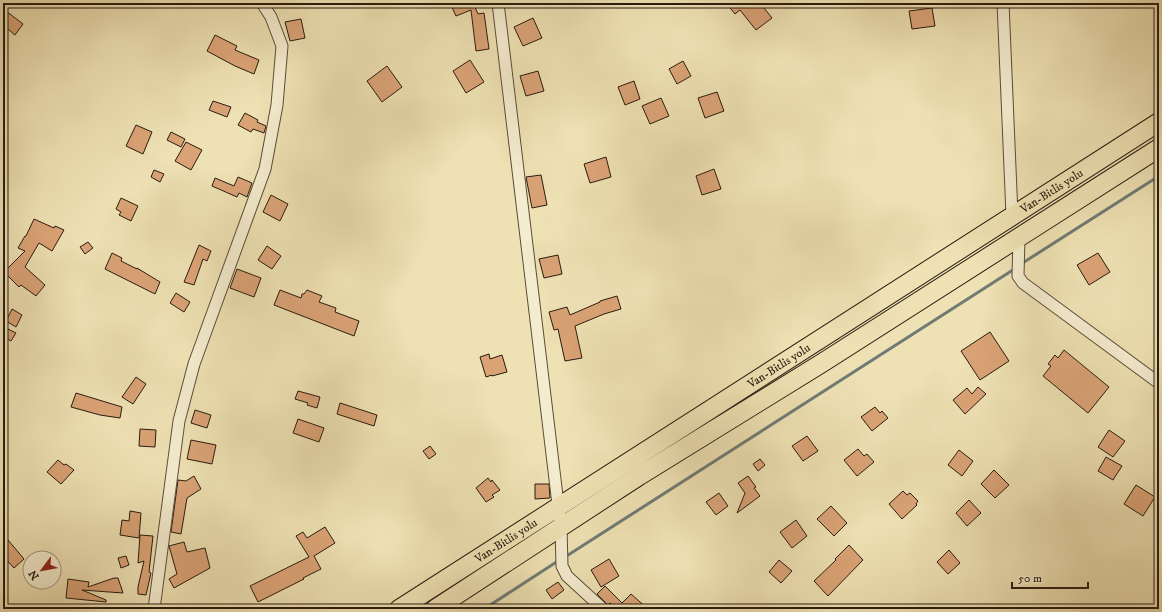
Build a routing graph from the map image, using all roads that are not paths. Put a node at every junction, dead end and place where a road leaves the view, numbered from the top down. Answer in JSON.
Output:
{"nodes":[{"id":1,"x":262,"y":3,"type":"edge"},
{"id":2,"x":498,"y":3,"type":"edge"},
{"id":3,"x":1003,"y":3,"type":"edge"},
{"id":4,"x":1159,"y":122,"type":"edge"},
{"id":5,"x":1159,"y":148,"type":"edge"},
{"id":6,"x":1012,"y":215,"type":"junction"},
{"id":7,"x":1020,"y":237,"type":"junction"},
{"id":8,"x":1159,"y":383,"type":"edge"},
{"id":9,"x":558,"y":508,"type":"junction"},
{"id":10,"x":561,"y":528,"type":"junction"},
{"id":11,"x":154,"y":609,"type":"edge"},
{"id":12,"x":399,"y":609,"type":"edge"},
{"id":13,"x":435,"y":609,"type":"edge"},
{"id":14,"x":603,"y":609,"type":"edge"}],
"edges":[{"from":1,"to":11,"type":"street"},
{"from":2,"to":9,"type":"street"},
{"from":3,"to":6,"type":"street"},
{"from":4,"to":6,"type":"highway","name":"Van-Bitlis yolu"},
{"from":5,"to":7,"type":"highway","name":"Van-Bitlis yolu"},
{"from":6,"to":9,"type":"highway","name":"Van-Bitlis yolu"},
{"from":7,"to":8,"type":"street"},
{"from":7,"to":10,"type":"highway","name":"Van-Bitlis yolu"},
{"from":9,"to":10,"type":"street"},
{"from":9,"to":12,"type":"highway","name":"Van-Bitlis yolu"},
{"from":10,"to":13,"type":"highway","name":"Van-Bitlis yolu"},
{"from":10,"to":14,"type":"street"}]}
